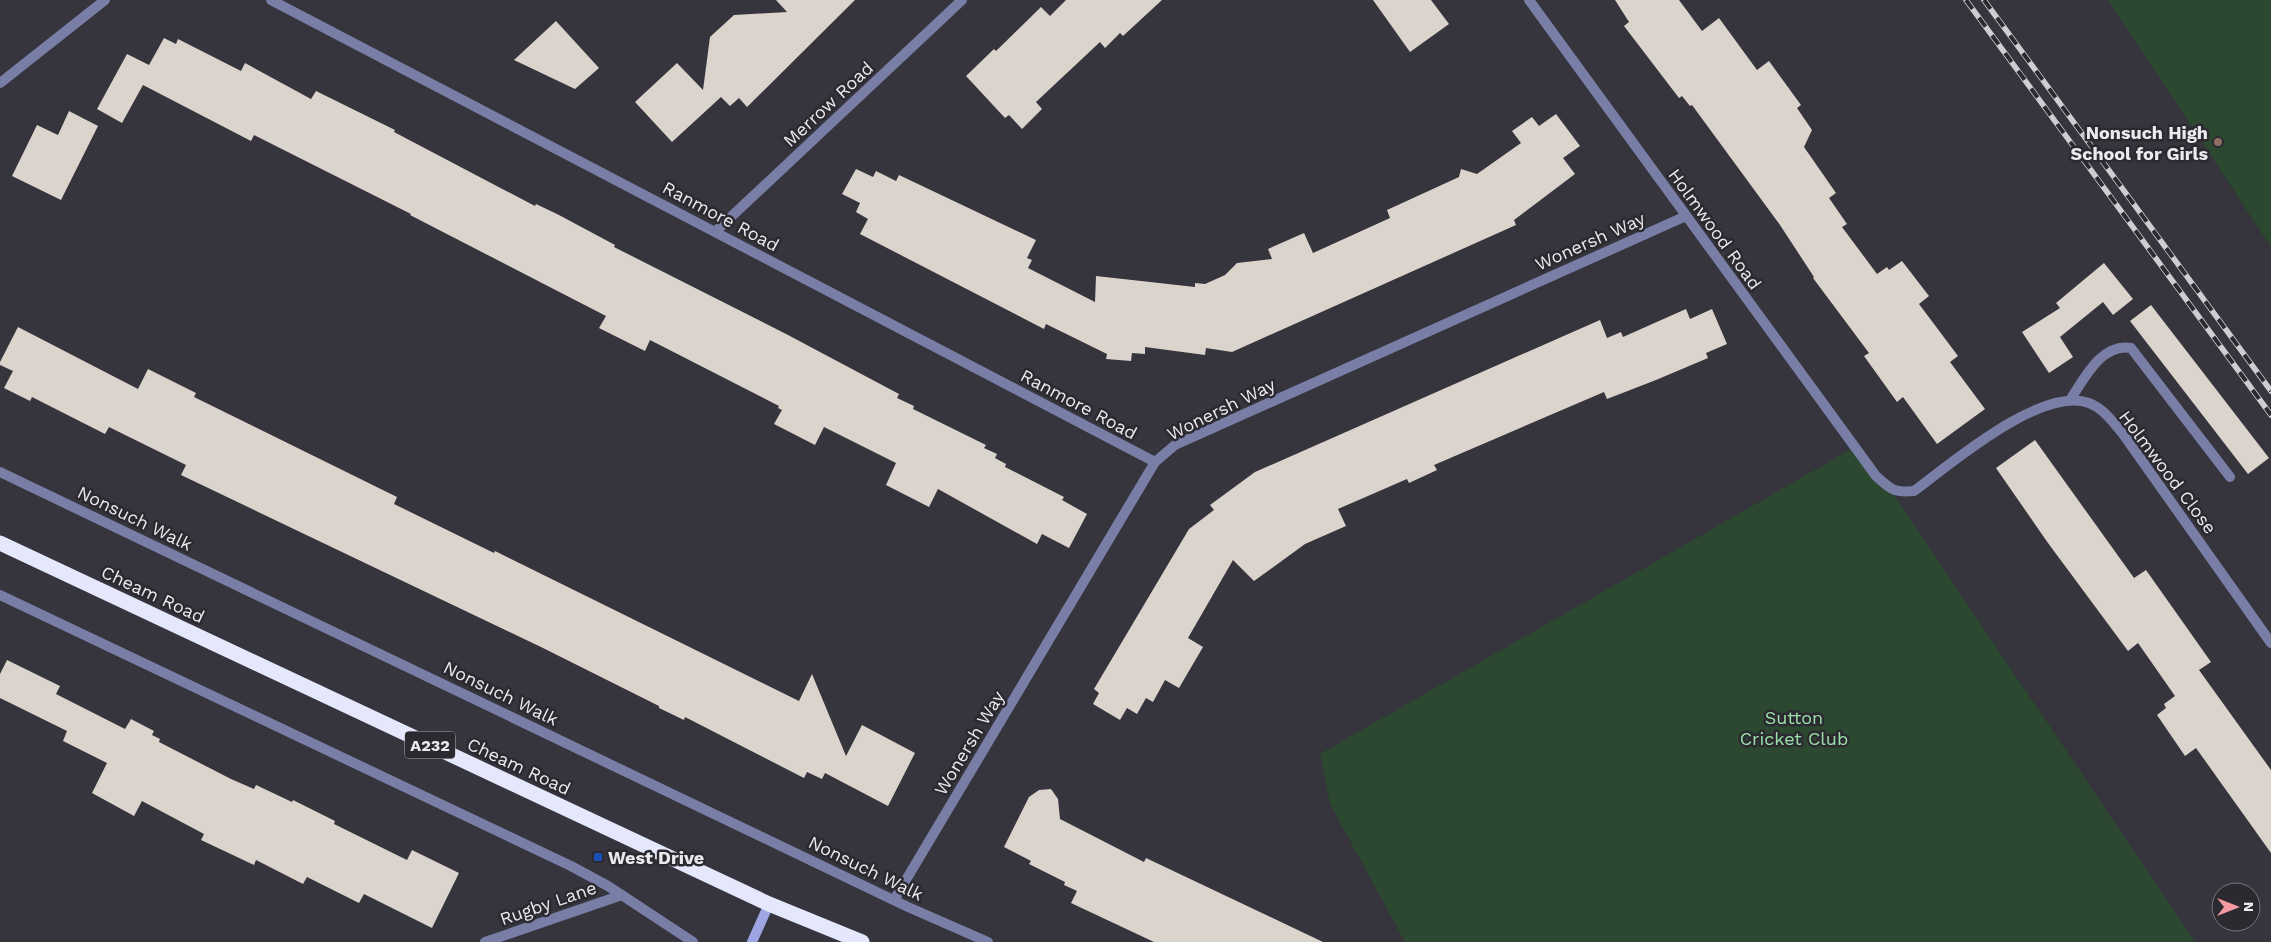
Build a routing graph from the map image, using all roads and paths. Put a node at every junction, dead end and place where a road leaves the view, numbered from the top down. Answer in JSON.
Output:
{"nodes":[{"id":1,"x":105,"y":0,"type":"edge"},
{"id":2,"x":271,"y":0,"type":"edge"},
{"id":3,"x":962,"y":0,"type":"edge"},
{"id":4,"x":1529,"y":0,"type":"edge"},
{"id":5,"x":0,"y":83,"type":"edge"},
{"id":6,"x":1686,"y":216,"type":"junction"},
{"id":7,"x":716,"y":231,"type":"junction"},
{"id":8,"x":2070,"y":400,"type":"junction"},
{"id":9,"x":1155,"y":462,"type":"junction"},
{"id":10,"x":0,"y":472,"type":"edge"},
{"id":11,"x":1876,"y":476,"type":"joint"},
{"id":12,"x":2230,"y":477,"type":"dead end"},
{"id":13,"x":0,"y":543,"type":"edge"},
{"id":14,"x":0,"y":595,"type":"edge"},
{"id":15,"x":2271,"y":643,"type":"edge"},
{"id":16,"x":622,"y":895,"type":"junction"},
{"id":17,"x":894,"y":900,"type":"junction"},
{"id":18,"x":769,"y":904,"type":"junction"},
{"id":19,"x":485,"y":942,"type":"edge"},
{"id":20,"x":693,"y":942,"type":"edge"},
{"id":21,"x":752,"y":942,"type":"edge"},
{"id":22,"x":862,"y":942,"type":"edge"},
{"id":23,"x":988,"y":942,"type":"edge"}],
"edges":[{"from":1,"to":5,"type":"street"},
{"from":2,"to":7,"type":"street","name":"Ranmore Road"},
{"from":3,"to":7,"type":"street","name":"Merrow Road"},
{"from":4,"to":6,"type":"street","name":"Holmwood Road"},
{"from":6,"to":9,"type":"street","name":"Wonersh Way"},
{"from":6,"to":11,"type":"street","name":"Holmwood Road"},
{"from":7,"to":9,"type":"street","name":"Ranmore Road"},
{"from":8,"to":11,"type":"street","name":"Holmwood Close"},
{"from":8,"to":12,"type":"street"},
{"from":8,"to":15,"type":"street","name":"Holmwood Close"},
{"from":9,"to":17,"type":"street","name":"Wonersh Way"},
{"from":10,"to":17,"type":"street","name":"Nonsuch Walk"},
{"from":13,"to":18,"type":"highway","name":"Cheam Road","number":"A232"},
{"from":14,"to":16,"type":"street"},
{"from":16,"to":19,"type":"street","name":"Rugby Lane"},
{"from":16,"to":20,"type":"street"},
{"from":17,"to":23,"type":"street","name":"Nonsuch Walk"},
{"from":18,"to":21,"type":"street"},
{"from":18,"to":22,"type":"highway","name":"Cheam Road","number":"A232"}]}
